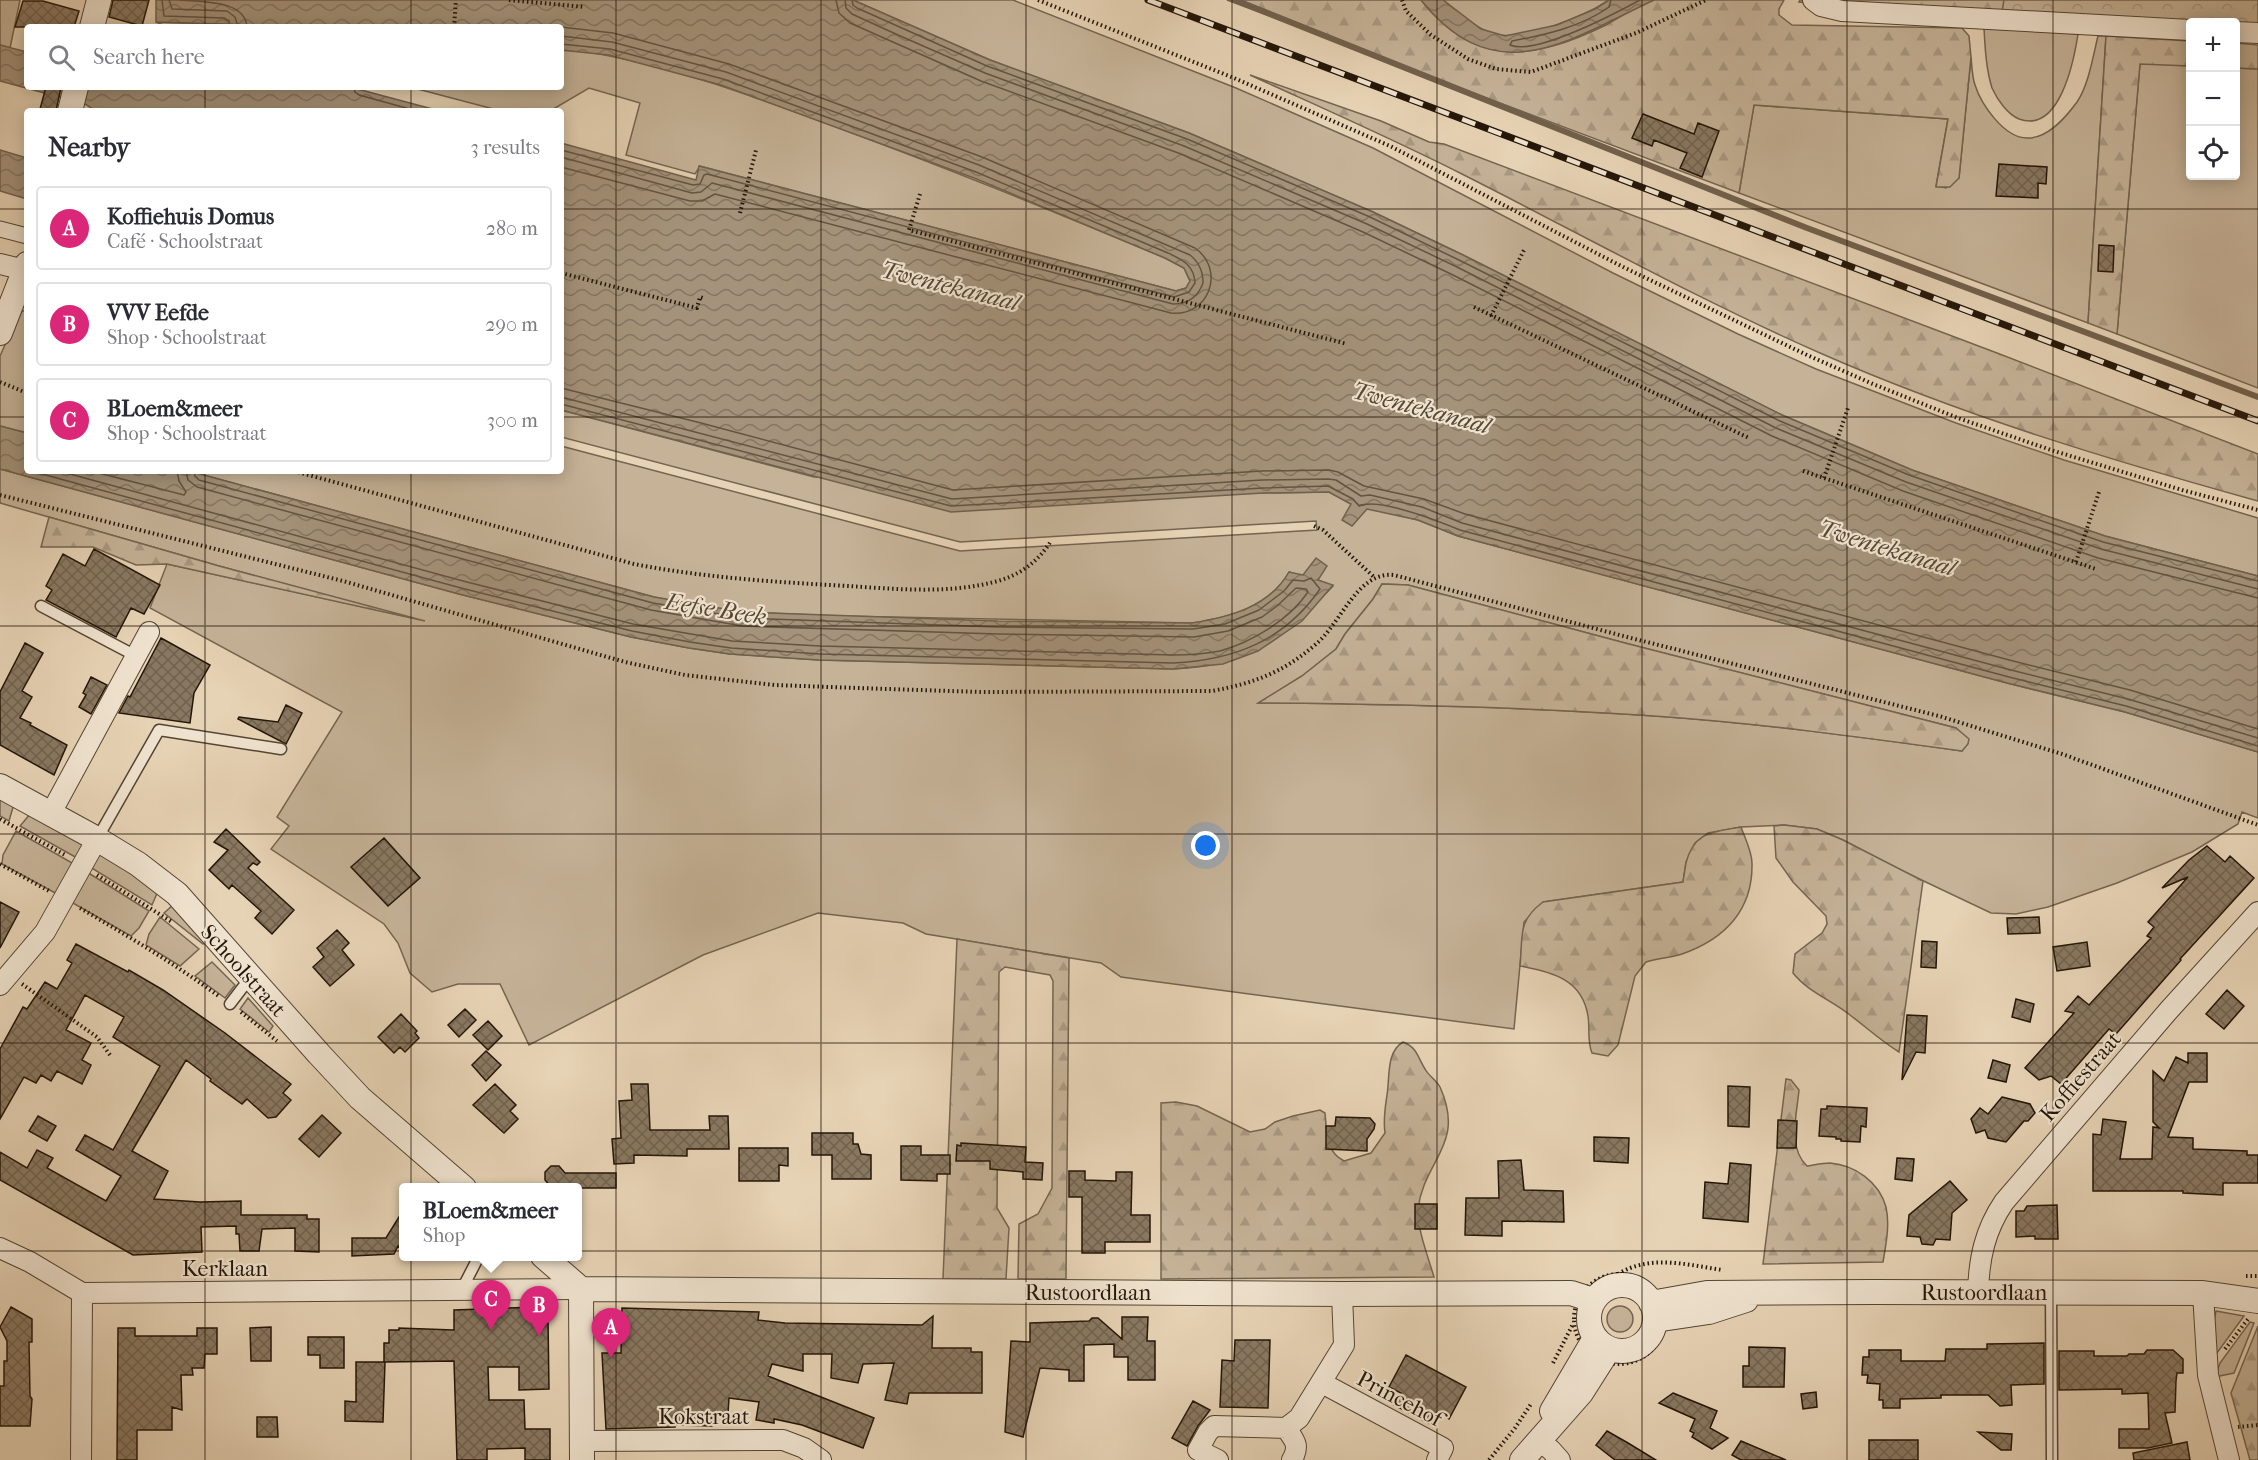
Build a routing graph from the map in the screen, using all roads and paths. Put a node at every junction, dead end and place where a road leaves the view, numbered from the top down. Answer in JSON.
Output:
{"nodes":[{"id":1,"x":99,"y":0,"type":"edge"},
{"id":2,"x":456,"y":0,"type":"edge"},
{"id":3,"x":509,"y":0,"type":"edge"},
{"id":4,"x":1038,"y":0,"type":"edge"},
{"id":5,"x":1402,"y":0,"type":"edge"},
{"id":6,"x":1706,"y":0,"type":"edge"},
{"id":7,"x":1813,"y":0,"type":"edge"},
{"id":8,"x":585,"y":7,"type":"dead end"},
{"id":9,"x":93,"y":24,"type":"edge"},
{"id":10,"x":454,"y":24,"type":"edge"},
{"id":11,"x":2186,"y":30,"type":"edge"},
{"id":12,"x":2240,"y":32,"type":"edge"},
{"id":13,"x":2258,"y":33,"type":"edge"},
{"id":14,"x":756,"y":150,"type":"dead end"},
{"id":15,"x":920,"y":194,"type":"dead end"},
{"id":16,"x":740,"y":213,"type":"dead end"},
{"id":17,"x":0,"y":229,"type":"edge"},
{"id":18,"x":24,"y":235,"type":"edge"},
{"id":19,"x":1524,"y":250,"type":"dead end"},
{"id":20,"x":0,"y":264,"type":"edge"},
{"id":21,"x":24,"y":267,"type":"edge"},
{"id":22,"x":24,"y":272,"type":"edge"},
{"id":23,"x":564,"y":274,"type":"edge"},
{"id":24,"x":703,"y":298,"type":"dead end"},
{"id":25,"x":1474,"y":307,"type":"dead end"},
{"id":26,"x":1491,"y":316,"type":"junction"},
{"id":27,"x":0,"y":333,"type":"edge"},
{"id":28,"x":1347,"y":344,"type":"dead end"},
{"id":29,"x":0,"y":382,"type":"edge"},
{"id":30,"x":24,"y":392,"type":"edge"},
{"id":31,"x":1848,"y":408,"type":"dead end"},
{"id":32,"x":1749,"y":438,"type":"dead end"},
{"id":33,"x":1803,"y":471,"type":"dead end"},
{"id":34,"x":305,"y":474,"type":"edge"},
{"id":35,"x":1824,"y":478,"type":"junction"},
{"id":36,"x":2099,"y":492,"type":"dead end"},
{"id":37,"x":0,"y":495,"type":"edge"},
{"id":38,"x":2258,"y":510,"type":"edge"},
{"id":39,"x":1314,"y":526,"type":"dead end"},
{"id":40,"x":1051,"y":541,"type":"dead end"},
{"id":41,"x":2076,"y":562,"type":"junction"},
{"id":42,"x":2096,"y":569,"type":"dead end"},
{"id":43,"x":1374,"y":577,"type":"junction"},
{"id":44,"x":41,"y":606,"type":"dead end"},
{"id":45,"x":149,"y":632,"type":"dead end"},
{"id":46,"x":136,"y":656,"type":"junction"},
{"id":47,"x":281,"y":749,"type":"dead end"},
{"id":48,"x":0,"y":786,"type":"edge"},
{"id":49,"x":51,"y":813,"type":"junction"},
{"id":50,"x":0,"y":819,"type":"edge"},
{"id":51,"x":2258,"y":825,"type":"edge"},
{"id":52,"x":97,"y":839,"type":"junction"},
{"id":53,"x":0,"y":864,"type":"edge"},
{"id":54,"x":82,"y":865,"type":"junction"},
{"id":55,"x":63,"y":899,"type":"junction"},
{"id":56,"x":2258,"y":912,"type":"edge"},
{"id":57,"x":177,"y":925,"type":"dead end"},
{"id":58,"x":4,"y":980,"type":"edge"},
{"id":59,"x":252,"y":980,"type":"junction"},
{"id":60,"x":230,"y":1004,"type":"junction"},
{"id":61,"x":311,"y":1045,"type":"junction"},
{"id":62,"x":110,"y":1055,"type":"dead end"},
{"id":63,"x":458,"y":1183,"type":"edge"},
{"id":64,"x":0,"y":1248,"type":"edge"},
{"id":65,"x":477,"y":1261,"type":"edge"},
{"id":66,"x":548,"y":1261,"type":"edge"},
{"id":67,"x":2258,"y":1288,"type":"edge"},
{"id":68,"x":581,"y":1289,"type":"junction"},
{"id":69,"x":461,"y":1291,"type":"junction"},
{"id":70,"x":1978,"y":1292,"type":"junction"},
{"id":71,"x":82,"y":1293,"type":"junction"},
{"id":72,"x":2051,"y":1293,"type":"junction"},
{"id":73,"x":2203,"y":1293,"type":"junction"},
{"id":74,"x":1342,"y":1294,"type":"junction"},
{"id":75,"x":1587,"y":1298,"type":"junction"},
{"id":76,"x":2254,"y":1308,"type":"edge"},
{"id":77,"x":1658,"y":1311,"type":"junction"},
{"id":78,"x":1574,"y":1324,"type":"junction"},
{"id":79,"x":1599,"y":1349,"type":"junction"},
{"id":80,"x":1550,"y":1371,"type":"dead end"},
{"id":81,"x":2208,"y":1375,"type":"junction"},
{"id":82,"x":1322,"y":1383,"type":"junction"},
{"id":83,"x":1534,"y":1400,"type":"dead end"},
{"id":84,"x":1286,"y":1428,"type":"junction"},
{"id":85,"x":1541,"y":1437,"type":"junction"},
{"id":86,"x":582,"y":1450,"type":"edge"},
{"id":87,"x":81,"y":1460,"type":"edge"},
{"id":88,"x":821,"y":1460,"type":"edge"},
{"id":89,"x":1218,"y":1460,"type":"edge"},
{"id":90,"x":1292,"y":1460,"type":"edge"},
{"id":91,"x":1437,"y":1460,"type":"edge"},
{"id":92,"x":1489,"y":1460,"type":"edge"},
{"id":93,"x":1522,"y":1460,"type":"edge"},
{"id":94,"x":1560,"y":1460,"type":"edge"},
{"id":95,"x":2052,"y":1460,"type":"edge"},
{"id":96,"x":2229,"y":1460,"type":"edge"}],
"edges":[{"from":1,"to":9,"type":"street"},
{"from":2,"to":10,"type":"path"},
{"from":3,"to":8,"type":"path"},
{"from":4,"to":38,"type":"path"},
{"from":5,"to":6,"type":"path"},
{"from":7,"to":11,"type":"street"},
{"from":12,"to":13,"type":"street"},
{"from":14,"to":16,"type":"path"},
{"from":15,"to":28,"type":"path"},
{"from":17,"to":18,"type":"street"},
{"from":19,"to":26,"type":"path"},
{"from":20,"to":21,"type":"street"},
{"from":22,"to":27,"type":"street"},
{"from":23,"to":24,"type":"path"},
{"from":25,"to":26,"type":"path"},
{"from":26,"to":32,"type":"path"},
{"from":29,"to":30,"type":"path"},
{"from":31,"to":35,"type":"path"},
{"from":33,"to":35,"type":"path"},
{"from":34,"to":40,"type":"path"},
{"from":35,"to":41,"type":"path"},
{"from":36,"to":41,"type":"path"},
{"from":37,"to":43,"type":"path"},
{"from":39,"to":43,"type":"path"},
{"from":41,"to":42,"type":"path"},
{"from":43,"to":51,"type":"path"},
{"from":44,"to":46,"type":"lane"},
{"from":45,"to":46,"type":"street"},
{"from":46,"to":49,"type":"street"},
{"from":47,"to":52,"type":"lane"},
{"from":48,"to":49,"type":"street","name":"Schoolstraat"},
{"from":49,"to":52,"type":"street","name":"Schoolstraat"},
{"from":50,"to":54,"type":"path","name":"Schoolstraat"},
{"from":52,"to":54,"type":"street"},
{"from":52,"to":59,"type":"street","name":"Schoolstraat"},
{"from":53,"to":55,"type":"path"},
{"from":54,"to":55,"type":"street"},
{"from":54,"to":57,"type":"path","name":"Schoolstraat"},
{"from":55,"to":58,"type":"street"},
{"from":55,"to":60,"type":"path"},
{"from":56,"to":70,"type":"street","name":"Koffiestraat"},
{"from":58,"to":62,"type":"path"},
{"from":59,"to":60,"type":"lane"},
{"from":59,"to":61,"type":"street","name":"Schoolstraat"},
{"from":60,"to":61,"type":"path"},
{"from":61,"to":63,"type":"street","name":"Schoolstraat"},
{"from":64,"to":71,"type":"street"},
{"from":65,"to":69,"type":"lane"},
{"from":66,"to":68,"type":"street"},
{"from":67,"to":73,"type":"street","name":"Rustoordlaan"},
{"from":68,"to":69,"type":"street"},
{"from":68,"to":74,"type":"street","name":"Rustoordlaan"},
{"from":68,"to":86,"type":"street"},
{"from":69,"to":71,"type":"street","name":"Kerklaan"},
{"from":70,"to":72,"type":"street","name":"Rustoordlaan"},
{"from":70,"to":77,"type":"street","name":"Rustoordlaan"},
{"from":71,"to":87,"type":"street"},
{"from":72,"to":73,"type":"street","name":"Rustoordlaan"},
{"from":72,"to":95,"type":"lane"},
{"from":73,"to":76,"type":"street","name":"Rustoordlaan"},
{"from":73,"to":81,"type":"street"},
{"from":74,"to":75,"type":"street","name":"Rustoordlaan"},
{"from":74,"to":82,"type":"street","name":"Princehof"},
{"from":75,"to":77,"type":"street"},
{"from":75,"to":77,"type":"path"},
{"from":75,"to":78,"type":"path"},
{"from":75,"to":79,"type":"street"},
{"from":76,"to":81,"type":"path"},
{"from":77,"to":79,"type":"street"},
{"from":77,"to":79,"type":"path"},
{"from":78,"to":79,"type":"path"},
{"from":78,"to":80,"type":"path"},
{"from":79,"to":85,"type":"street"},
{"from":81,"to":96,"type":"street"},
{"from":82,"to":84,"type":"street","name":"Princehof"},
{"from":82,"to":91,"type":"street","name":"Princehof"},
{"from":83,"to":92,"type":"path"},
{"from":84,"to":89,"type":"street"},
{"from":84,"to":90,"type":"street"},
{"from":85,"to":93,"type":"street"},
{"from":85,"to":94,"type":"street"},
{"from":86,"to":88,"type":"street","name":"Kokstraat"}]}
